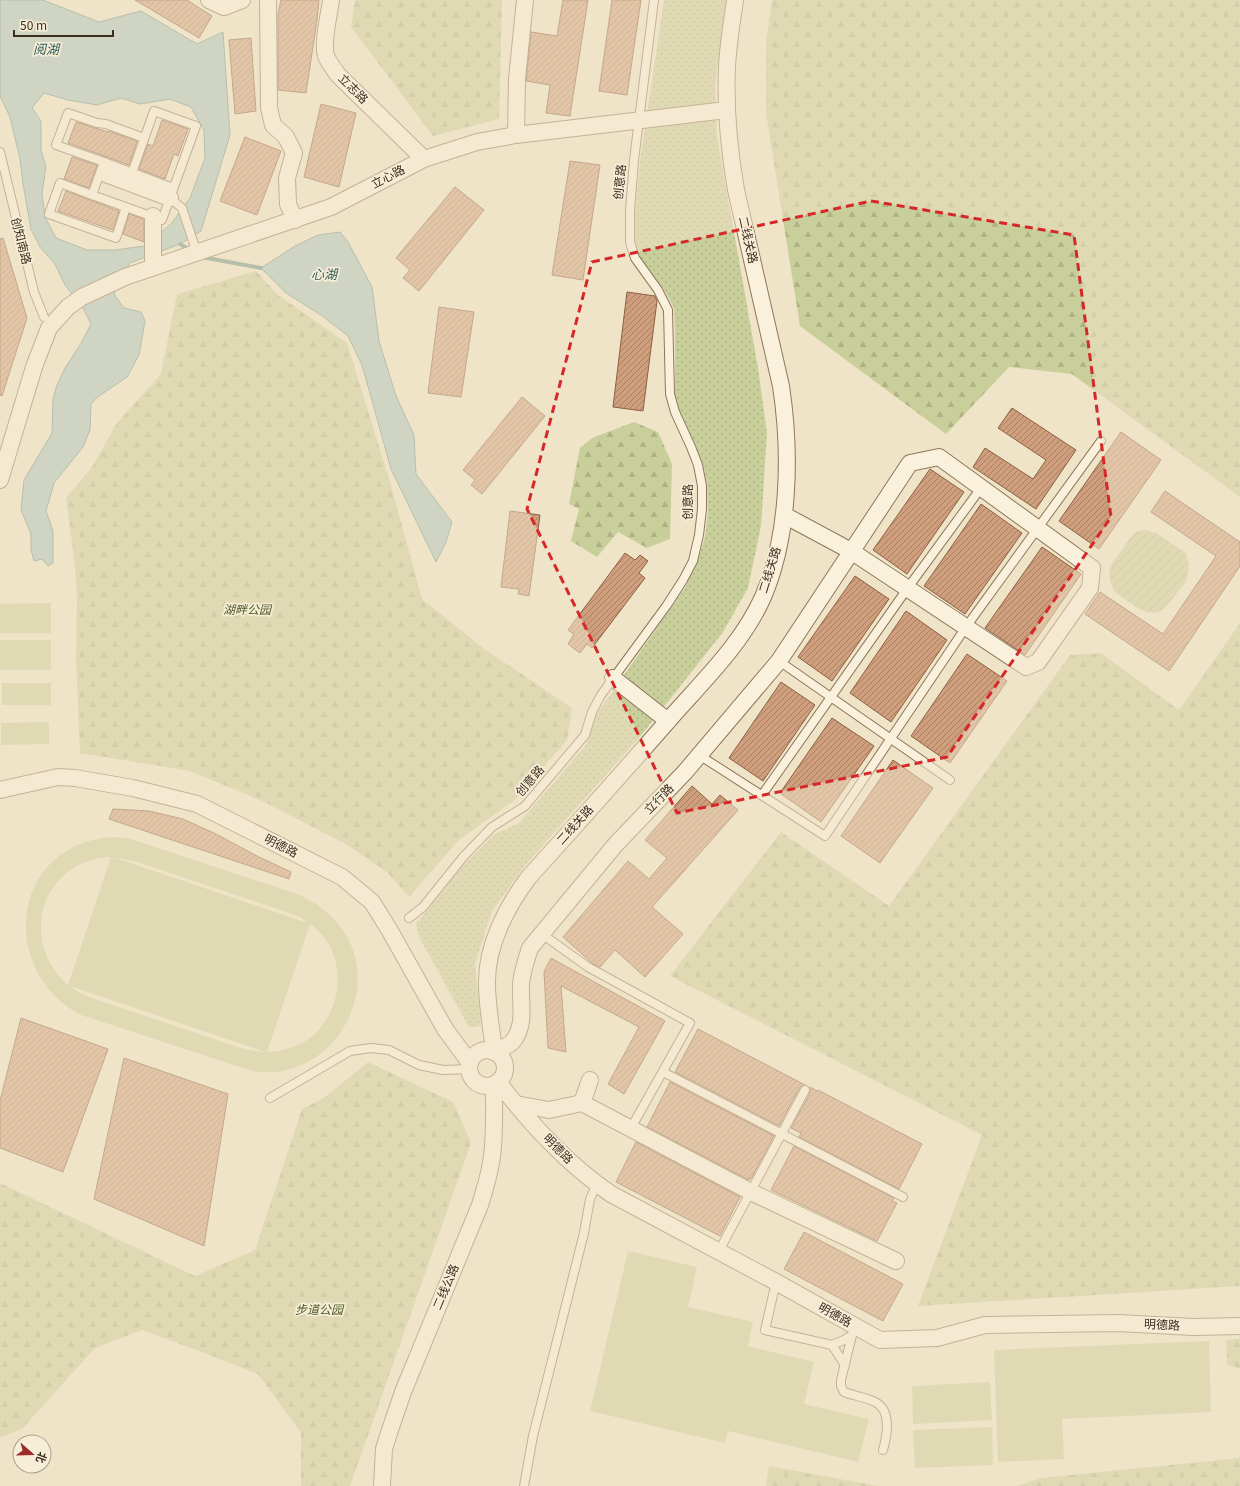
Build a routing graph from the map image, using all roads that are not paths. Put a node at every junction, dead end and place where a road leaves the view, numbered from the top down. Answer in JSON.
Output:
{"nodes":[{"id":1,"x":209,"y":0,"type":"edge"},
{"id":2,"x":242,"y":0,"type":"edge"},
{"id":3,"x":268,"y":0,"type":"edge"},
{"id":4,"x":331,"y":0,"type":"edge"},
{"id":5,"x":526,"y":0,"type":"edge"},
{"id":6,"x":654,"y":0,"type":"edge"},
{"id":7,"x":735,"y":0,"type":"edge"},
{"id":8,"x":726,"y":110,"type":"junction"},
{"id":9,"x":640,"y":121,"type":"junction"},
{"id":10,"x":516,"y":134,"type":"junction"},
{"id":11,"x":144,"y":138,"type":"junction"},
{"id":12,"x":0,"y":152,"type":"edge"},
{"id":13,"x":424,"y":158,"type":"junction"},
{"id":14,"x":105,"y":168,"type":"junction"},
{"id":15,"x":132,"y":173,"type":"junction"},
{"id":16,"x":172,"y":193,"type":"junction"},
{"id":17,"x":92,"y":195,"type":"junction"},
{"id":18,"x":126,"y":207,"type":"junction"},
{"id":19,"x":153,"y":216,"type":"junction"},
{"id":20,"x":295,"y":220,"type":"junction"},
{"id":21,"x":196,"y":253,"type":"junction"},
{"id":22,"x":153,"y":267,"type":"junction"},
{"id":23,"x":47,"y":322,"type":"junction"},
{"id":24,"x":1101,"y":441,"type":"dead end"},
{"id":25,"x":0,"y":480,"type":"edge"},
{"id":26,"x":981,"y":488,"type":"junction"},
{"id":27,"x":784,"y":515,"type":"junction"},
{"id":28,"x":1038,"y":529,"type":"junction"},
{"id":29,"x":851,"y":551,"type":"junction"},
{"id":30,"x":908,"y":589,"type":"junction"},
{"id":31,"x":966,"y":627,"type":"junction"},
{"id":32,"x":779,"y":661,"type":"junction"},
{"id":33,"x":613,"y":678,"type":"junction"},
{"id":34,"x":830,"y":697,"type":"junction"},
{"id":35,"x":668,"y":721,"type":"junction"},
{"id":36,"x":890,"y":739,"type":"junction"},
{"id":37,"x":699,"y":755,"type":"junction"},
{"id":38,"x":950,"y":780,"type":"dead end"},
{"id":39,"x":0,"y":790,"type":"edge"},
{"id":40,"x":762,"y":795,"type":"junction"},
{"id":41,"x":409,"y":918,"type":"dead end"},
{"id":42,"x":542,"y":934,"type":"junction"},
{"id":43,"x":494,"y":1052,"type":"junction"},
{"id":44,"x":469,"y":1066,"type":"junction"},
{"id":45,"x":662,"y":1072,"type":"junction"},
{"id":46,"x":590,"y":1080,"type":"dead end"},
{"id":47,"x":496,"y":1083,"type":"junction"},
{"id":48,"x":806,"y":1090,"type":"dead end"},
{"id":49,"x":270,"y":1098,"type":"dead end"},
{"id":50,"x":582,"y":1103,"type":"junction"},
{"id":51,"x":516,"y":1104,"type":"junction"},
{"id":52,"x":631,"y":1128,"type":"junction"},
{"id":53,"x":781,"y":1135,"type":"junction"},
{"id":54,"x":597,"y":1184,"type":"junction"},
{"id":55,"x":751,"y":1192,"type":"junction"},
{"id":56,"x":903,"y":1197,"type":"dead end"},
{"id":57,"x":719,"y":1251,"type":"junction"},
{"id":58,"x":896,"y":1262,"type":"dead end"},
{"id":59,"x":776,"y":1282,"type":"junction"},
{"id":60,"x":1240,"y":1326,"type":"edge"},
{"id":61,"x":853,"y":1330,"type":"junction"},
{"id":62,"x":832,"y":1346,"type":"junction"},
{"id":63,"x":845,"y":1365,"type":"junction"},
{"id":64,"x":883,"y":1450,"type":"dead end"},
{"id":65,"x":382,"y":1486,"type":"edge"},
{"id":66,"x":524,"y":1486,"type":"edge"}],
"edges":[{"from":1,"to":2,"type":"street"},
{"from":3,"to":20,"type":"street"},
{"from":4,"to":13,"type":"street","name":"立志路"},
{"from":5,"to":10,"type":"street"},
{"from":6,"to":9,"type":"lane","name":"创意路"},
{"from":7,"to":8,"type":"street","name":"二线关路"},
{"from":8,"to":9,"type":"street","name":"立心路"},
{"from":8,"to":27,"type":"street","name":"二线关路"},
{"from":9,"to":10,"type":"street","name":"立心路"},
{"from":9,"to":33,"type":"lane","name":"创意路"},
{"from":10,"to":13,"type":"street","name":"立心路"},
{"from":11,"to":14,"type":"lane"},
{"from":11,"to":15,"type":"lane"},
{"from":11,"to":16,"type":"lane"},
{"from":12,"to":23,"type":"lane","name":"创知南路"},
{"from":13,"to":20,"type":"street","name":"立心路"},
{"from":14,"to":15,"type":"lane"},
{"from":14,"to":16,"type":"street"},
{"from":14,"to":17,"type":"lane"},
{"from":15,"to":16,"type":"lane"},
{"from":16,"to":19,"type":"lane"},
{"from":16,"to":21,"type":"lane"},
{"from":17,"to":18,"type":"lane"},
{"from":17,"to":18,"type":"lane"},
{"from":18,"to":19,"type":"lane"},
{"from":19,"to":22,"type":"street"},
{"from":20,"to":21,"type":"street","name":"立心路"},
{"from":21,"to":22,"type":"street","name":"立心路"},
{"from":22,"to":23,"type":"street","name":"立心路"},
{"from":23,"to":25,"type":"street"},
{"from":24,"to":28,"type":"lane"},
{"from":26,"to":28,"type":"street","name":"立行路"},
{"from":26,"to":29,"type":"street","name":"立行路"},
{"from":26,"to":30,"type":"lane"},
{"from":27,"to":29,"type":"street"},
{"from":27,"to":35,"type":"street","name":"二线关路"},
{"from":28,"to":31,"type":"lane"},
{"from":28,"to":31,"type":"street","name":"立行路"},
{"from":29,"to":30,"type":"street"},
{"from":29,"to":32,"type":"street","name":"立行路"},
{"from":30,"to":31,"type":"street"},
{"from":30,"to":34,"type":"lane"},
{"from":31,"to":36,"type":"lane"},
{"from":32,"to":34,"type":"lane"},
{"from":32,"to":37,"type":"street","name":"立行路"},
{"from":33,"to":35,"type":"street"},
{"from":33,"to":41,"type":"lane","name":"创意路"},
{"from":34,"to":36,"type":"lane"},
{"from":34,"to":40,"type":"lane"},
{"from":35,"to":43,"type":"street","name":"二线关路"},
{"from":36,"to":38,"type":"lane"},
{"from":36,"to":40,"type":"lane"},
{"from":37,"to":40,"type":"lane"},
{"from":37,"to":42,"type":"street","name":"立行路"},
{"from":39,"to":44,"type":"street","name":"明德路"},
{"from":42,"to":43,"type":"street","name":"立行路"},
{"from":42,"to":45,"type":"lane"},
{"from":43,"to":44,"type":"street"},
{"from":43,"to":47,"type":"street"},
{"from":44,"to":47,"type":"street"},
{"from":44,"to":49,"type":"lane"},
{"from":45,"to":52,"type":"lane"},
{"from":45,"to":53,"type":"lane"},
{"from":46,"to":50,"type":"street"},
{"from":47,"to":51,"type":"street","name":"明德路"},
{"from":47,"to":65,"type":"street","name":"二线公路"},
{"from":48,"to":53,"type":"lane"},
{"from":50,"to":51,"type":"street"},
{"from":50,"to":52,"type":"street"},
{"from":51,"to":54,"type":"street","name":"明德路"},
{"from":52,"to":55,"type":"street"},
{"from":53,"to":55,"type":"lane"},
{"from":53,"to":56,"type":"lane"},
{"from":54,"to":57,"type":"street","name":"明德路"},
{"from":54,"to":66,"type":"lane"},
{"from":55,"to":57,"type":"lane"},
{"from":55,"to":58,"type":"street"},
{"from":57,"to":59,"type":"street","name":"明德路"},
{"from":59,"to":61,"type":"street","name":"明德路"},
{"from":59,"to":62,"type":"lane"},
{"from":60,"to":61,"type":"street","name":"明德路"},
{"from":61,"to":62,"type":"lane"},
{"from":61,"to":63,"type":"lane"},
{"from":62,"to":63,"type":"lane"},
{"from":63,"to":64,"type":"lane"}]}
